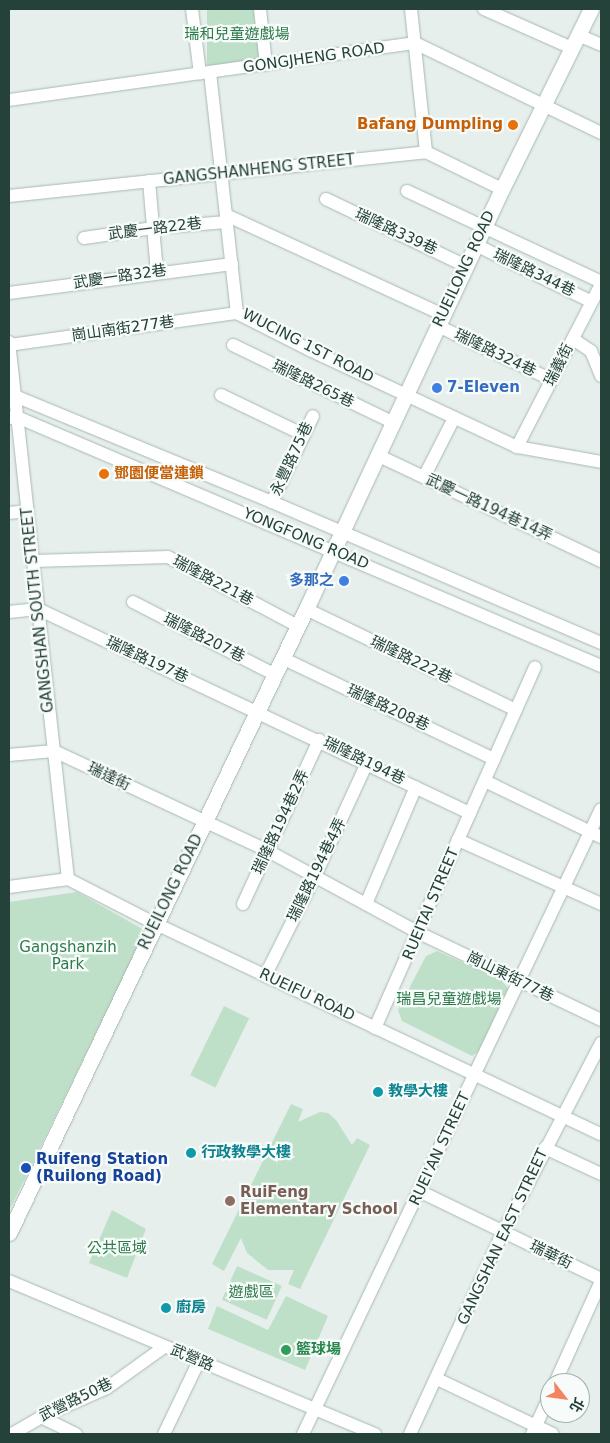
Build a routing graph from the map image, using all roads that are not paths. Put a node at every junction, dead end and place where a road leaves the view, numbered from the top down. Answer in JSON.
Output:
{"nodes":[{"id":1,"x":192,"y":9,"type":"edge"},
{"id":2,"x":260,"y":9,"type":"edge"},
{"id":3,"x":411,"y":9,"type":"edge"},
{"id":4,"x":484,"y":9,"type":"edge"},
{"id":5,"x":591,"y":9,"type":"edge"},
{"id":6,"x":575,"y":41,"type":"junction"},
{"id":7,"x":415,"y":43,"type":"junction"},
{"id":8,"x":601,"y":45,"type":"edge"},
{"id":9,"x":266,"y":65,"type":"junction"},
{"id":10,"x":205,"y":74,"type":"junction"},
{"id":11,"x":9,"y":100,"type":"edge"},
{"id":12,"x":543,"y":104,"type":"junction"},
{"id":13,"x":601,"y":133,"type":"edge"},
{"id":14,"x":426,"y":152,"type":"junction"},
{"id":15,"x":222,"y":173,"type":"junction"},
{"id":16,"x":149,"y":181,"type":"junction"},
{"id":17,"x":502,"y":189,"type":"junction"},
{"id":18,"x":407,"y":191,"type":"dead end"},
{"id":19,"x":9,"y":196,"type":"edge"},
{"id":20,"x":326,"y":199,"type":"dead end"},
{"id":21,"x":226,"y":218,"type":"junction"},
{"id":22,"x":153,"y":228,"type":"junction"},
{"id":23,"x":484,"y":228,"type":"junction"},
{"id":24,"x":84,"y":238,"type":"dead end"},
{"id":25,"x":476,"y":244,"type":"junction"},
{"id":26,"x":232,"y":264,"type":"junction"},
{"id":27,"x":466,"y":266,"type":"junction"},
{"id":28,"x":157,"y":272,"type":"junction"},
{"id":29,"x":9,"y":292,"type":"edge"},
{"id":30,"x":598,"y":292,"type":"edge"},
{"id":31,"x":238,"y":313,"type":"junction"},
{"id":32,"x":440,"y":320,"type":"junction"},
{"id":33,"x":573,"y":339,"type":"junction"},
{"id":34,"x":9,"y":343,"type":"edge"},
{"id":35,"x":233,"y":345,"type":"dead end"},
{"id":36,"x":601,"y":376,"type":"edge"},
{"id":37,"x":552,"y":380,"type":"junction"},
{"id":38,"x":221,"y":395,"type":"dead end"},
{"id":39,"x":405,"y":395,"type":"junction"},
{"id":40,"x":12,"y":397,"type":"edge"},
{"id":41,"x":313,"y":416,"type":"dead end"},
{"id":42,"x":13,"y":417,"type":"edge"},
{"id":43,"x":454,"y":418,"type":"junction"},
{"id":44,"x":392,"y":422,"type":"junction"},
{"id":45,"x":304,"y":435,"type":"junction"},
{"id":46,"x":517,"y":447,"type":"junction"},
{"id":47,"x":377,"y":455,"type":"junction"},
{"id":48,"x":601,"y":462,"type":"edge"},
{"id":49,"x":424,"y":477,"type":"junction"},
{"id":50,"x":272,"y":502,"type":"junction"},
{"id":51,"x":27,"y":511,"type":"junction"},
{"id":52,"x":9,"y":513,"type":"edge"},
{"id":53,"x":342,"y":532,"type":"junction"},
{"id":54,"x":333,"y":551,"type":"junction"},
{"id":55,"x":33,"y":561,"type":"junction"},
{"id":56,"x":601,"y":561,"type":"edge"},
{"id":57,"x":133,"y":602,"type":"dead end"},
{"id":58,"x":38,"y":609,"type":"junction"},
{"id":59,"x":306,"y":609,"type":"junction"},
{"id":60,"x":9,"y":612,"type":"edge"},
{"id":61,"x":298,"y":626,"type":"junction"},
{"id":62,"x":601,"y":643,"type":"edge"},
{"id":63,"x":282,"y":658,"type":"junction"},
{"id":64,"x":601,"y":666,"type":"edge"},
{"id":65,"x":535,"y":667,"type":"dead end"},
{"id":66,"x":274,"y":674,"type":"junction"},
{"id":67,"x":516,"y":710,"type":"junction"},
{"id":68,"x":256,"y":712,"type":"junction"},
{"id":69,"x":320,"y":740,"type":"junction"},
{"id":70,"x":54,"y":751,"type":"junction"},
{"id":71,"x":9,"y":755,"type":"edge"},
{"id":72,"x":494,"y":759,"type":"junction"},
{"id":73,"x":367,"y":763,"type":"junction"},
{"id":74,"x":485,"y":781,"type":"junction"},
{"id":75,"x":416,"y":787,"type":"junction"},
{"id":76,"x":601,"y":809,"type":"edge"},
{"id":77,"x":470,"y":813,"type":"junction"},
{"id":78,"x":205,"y":822,"type":"junction"},
{"id":79,"x":596,"y":834,"type":"edge"},
{"id":80,"x":458,"y":840,"type":"junction"},
{"id":81,"x":268,"y":851,"type":"junction"},
{"id":82,"x":315,"y":876,"type":"junction"},
{"id":83,"x":68,"y":878,"type":"junction"},
{"id":84,"x":9,"y":887,"type":"edge"},
{"id":85,"x":564,"y":888,"type":"junction"},
{"id":86,"x":243,"y":904,"type":"dead end"},
{"id":87,"x":366,"y":904,"type":"junction"},
{"id":88,"x":601,"y":904,"type":"edge"},
{"id":89,"x":156,"y":924,"type":"junction"},
{"id":90,"x":419,"y":933,"type":"junction"},
{"id":91,"x":265,"y":976,"type":"junction"},
{"id":92,"x":520,"y":981,"type":"junction"},
{"id":93,"x":601,"y":1020,"type":"edge"},
{"id":94,"x":375,"y":1028,"type":"junction"},
{"id":95,"x":601,"y":1043,"type":"edge"},
{"id":96,"x":475,"y":1076,"type":"junction"},
{"id":97,"x":562,"y":1116,"type":"junction"},
{"id":98,"x":601,"y":1134,"type":"edge"},
{"id":99,"x":545,"y":1148,"type":"junction"},
{"id":100,"x":601,"y":1174,"type":"edge"},
{"id":101,"x":420,"y":1191,"type":"junction"},
{"id":102,"x":502,"y":1232,"type":"junction"},
{"id":103,"x":9,"y":1233,"type":"edge"},
{"id":104,"x":601,"y":1280,"type":"edge"},
{"id":105,"x":9,"y":1281,"type":"edge"},
{"id":106,"x":164,"y":1347,"type":"junction"},
{"id":107,"x":199,"y":1361,"type":"junction"},
{"id":108,"x":559,"y":1373,"type":"edge"},
{"id":109,"x":437,"y":1379,"type":"junction"},
{"id":110,"x":316,"y":1410,"type":"junction"},
{"id":111,"x":40,"y":1417,"type":"junction"},
{"id":112,"x":540,"y":1417,"type":"edge"},
{"id":113,"x":534,"y":1430,"type":"edge"},
{"id":114,"x":12,"y":1434,"type":"edge"},
{"id":115,"x":76,"y":1434,"type":"edge"},
{"id":116,"x":164,"y":1434,"type":"edge"},
{"id":117,"x":303,"y":1434,"type":"edge"},
{"id":118,"x":375,"y":1434,"type":"edge"},
{"id":119,"x":410,"y":1434,"type":"edge"},
{"id":120,"x":553,"y":1434,"type":"edge"}],
"edges":[{"from":1,"to":10,"type":"street","name":"WUCING 1ST ROAD"},
{"from":2,"to":9,"type":"street"},
{"from":3,"to":7,"type":"street"},
{"from":4,"to":6,"type":"street"},
{"from":5,"to":6,"type":"street","name":"RUEILONG ROAD"},
{"from":6,"to":8,"type":"street"},
{"from":6,"to":12,"type":"street","name":"RUEILONG ROAD"},
{"from":7,"to":9,"type":"street","name":"GONGJHENG ROAD"},
{"from":7,"to":12,"type":"street"},
{"from":7,"to":14,"type":"street"},
{"from":9,"to":10,"type":"street","name":"GONGJHENG ROAD"},
{"from":10,"to":11,"type":"street","name":"GONGJHENG ROAD"},
{"from":10,"to":15,"type":"street","name":"WUCING 1ST ROAD"},
{"from":12,"to":13,"type":"street"},
{"from":12,"to":17,"type":"street","name":"RUEILONG ROAD"},
{"from":14,"to":15,"type":"street","name":"GANGSHANHENG STREET"},
{"from":14,"to":17,"type":"street"},
{"from":15,"to":16,"type":"street","name":"GANGSHANHENG STREET"},
{"from":15,"to":21,"type":"street","name":"WUCING 1ST ROAD"},
{"from":16,"to":19,"type":"street","name":"GANGSHANHENG STREET"},
{"from":16,"to":22,"type":"street"},
{"from":17,"to":23,"type":"street","name":"RUEILONG ROAD"},
{"from":18,"to":23,"type":"street"},
{"from":20,"to":27,"type":"street","name":"瑞隆路339巷"},
{"from":21,"to":22,"type":"street","name":"武慶一路22巷"},
{"from":21,"to":26,"type":"street","name":"WUCING 1ST ROAD"},
{"from":21,"to":32,"type":"street","name":"瑞隆路324巷"},
{"from":22,"to":24,"type":"street","name":"武慶一路22巷"},
{"from":22,"to":28,"type":"street"},
{"from":23,"to":25,"type":"street","name":"RUEILONG ROAD"},
{"from":23,"to":30,"type":"street"},
{"from":25,"to":27,"type":"street","name":"RUEILONG ROAD"},
{"from":25,"to":30,"type":"street","name":"瑞隆路344巷"},
{"from":26,"to":28,"type":"street","name":"武慶一路32巷"},
{"from":26,"to":31,"type":"street","name":"WUCING 1ST ROAD"},
{"from":27,"to":32,"type":"street","name":"RUEILONG ROAD"},
{"from":28,"to":29,"type":"street","name":"武慶一路32巷"},
{"from":30,"to":33,"type":"street","name":"瑞義街"},
{"from":31,"to":34,"type":"street","name":"崗山南街277巷"},
{"from":31,"to":39,"type":"street","name":"WUCING 1ST ROAD"},
{"from":32,"to":37,"type":"street","name":"瑞隆路324巷"},
{"from":32,"to":39,"type":"street","name":"RUEILONG ROAD"},
{"from":33,"to":36,"type":"street"},
{"from":33,"to":37,"type":"street","name":"瑞義街"},
{"from":34,"to":40,"type":"street","name":"GANGSHAN SOUTH STREET"},
{"from":35,"to":44,"type":"street","name":"瑞隆路265巷"},
{"from":37,"to":46,"type":"street","name":"瑞義街"},
{"from":38,"to":45,"type":"street"},
{"from":39,"to":43,"type":"street","name":"WUCING 1ST ROAD"},
{"from":39,"to":44,"type":"street","name":"RUEILONG ROAD"},
{"from":40,"to":42,"type":"street","name":"GANGSHAN SOUTH STREET"},
{"from":40,"to":50,"type":"street","name":"YONGFONG ROAD"},
{"from":41,"to":45,"type":"street","name":"永豐路75巷"},
{"from":42,"to":51,"type":"street","name":"GANGSHAN SOUTH STREET"},
{"from":42,"to":54,"type":"street","name":"YONGFONG ROAD"},
{"from":43,"to":46,"type":"street","name":"WUCING 1ST ROAD"},
{"from":43,"to":49,"type":"street"},
{"from":44,"to":47,"type":"street","name":"RUEILONG ROAD"},
{"from":45,"to":50,"type":"street","name":"永豐路75巷"},
{"from":46,"to":48,"type":"street","name":"WUCING 1ST ROAD"},
{"from":47,"to":49,"type":"street","name":"武慶一路194巷14弄"},
{"from":47,"to":53,"type":"street","name":"RUEILONG ROAD"},
{"from":49,"to":56,"type":"street","name":"武慶一路194巷14弄"},
{"from":50,"to":53,"type":"street","name":"YONGFONG ROAD"},
{"from":51,"to":52,"type":"street"},
{"from":51,"to":55,"type":"street","name":"GANGSHAN SOUTH STREET"},
{"from":53,"to":54,"type":"street","name":"RUEILONG ROAD"},
{"from":53,"to":62,"type":"street","name":"YONGFONG ROAD"},
{"from":54,"to":59,"type":"street","name":"RUEILONG ROAD"},
{"from":54,"to":64,"type":"street","name":"YONGFONG ROAD"},
{"from":55,"to":58,"type":"street","name":"GANGSHAN SOUTH STREET"},
{"from":55,"to":61,"type":"street","name":"瑞隆路221巷"},
{"from":57,"to":66,"type":"street","name":"瑞隆路207巷"},
{"from":58,"to":60,"type":"street"},
{"from":58,"to":68,"type":"street","name":"瑞隆路197巷"},
{"from":58,"to":70,"type":"street","name":"GANGSHAN SOUTH STREET"},
{"from":59,"to":61,"type":"street","name":"RUEILONG ROAD"},
{"from":59,"to":67,"type":"street","name":"瑞隆路222巷"},
{"from":61,"to":63,"type":"street","name":"RUEILONG ROAD"},
{"from":63,"to":66,"type":"street","name":"RUEILONG ROAD"},
{"from":63,"to":72,"type":"street","name":"瑞隆路208巷"},
{"from":65,"to":67,"type":"street"},
{"from":66,"to":68,"type":"street","name":"RUEILONG ROAD"},
{"from":67,"to":72,"type":"street"},
{"from":68,"to":69,"type":"street","name":"瑞隆路194巷"},
{"from":68,"to":78,"type":"street","name":"RUEILONG ROAD"},
{"from":69,"to":73,"type":"street","name":"瑞隆路194巷"},
{"from":69,"to":81,"type":"street","name":"瑞隆路194巷2弄"},
{"from":70,"to":71,"type":"street"},
{"from":70,"to":78,"type":"street","name":"瑞達街"},
{"from":70,"to":83,"type":"street","name":"GANGSHAN SOUTH STREET"},
{"from":72,"to":74,"type":"street"},
{"from":73,"to":75,"type":"street","name":"瑞隆路194巷"},
{"from":73,"to":82,"type":"street","name":"瑞隆路194巷4弄"},
{"from":74,"to":77,"type":"street"},
{"from":74,"to":79,"type":"street"},
{"from":75,"to":77,"type":"street","name":"瑞隆路194巷"},
{"from":75,"to":87,"type":"street"},
{"from":76,"to":79,"type":"street","name":"RUEI'AN STREET"},
{"from":77,"to":80,"type":"street"},
{"from":78,"to":81,"type":"street","name":"瑞達街"},
{"from":78,"to":89,"type":"street","name":"RUEILONG ROAD"},
{"from":79,"to":85,"type":"street","name":"RUEI'AN STREET"},
{"from":80,"to":85,"type":"street","name":"RUEITAI STREET"},
{"from":80,"to":90,"type":"street","name":"RUEITAI STREET"},
{"from":81,"to":82,"type":"street","name":"瑞達街"},
{"from":81,"to":86,"type":"street","name":"瑞隆路194巷2弄"},
{"from":82,"to":87,"type":"street","name":"崗山東街77巷"},
{"from":82,"to":91,"type":"street","name":"瑞隆路194巷4弄"},
{"from":83,"to":84,"type":"street"},
{"from":83,"to":89,"type":"street","name":"RUEIFU ROAD"},
{"from":85,"to":88,"type":"street","name":"RUEITAI STREET"},
{"from":85,"to":92,"type":"street","name":"RUEI'AN STREET"},
{"from":87,"to":90,"type":"street","name":"崗山東街77巷"},
{"from":89,"to":91,"type":"street","name":"RUEIFU ROAD"},
{"from":89,"to":103,"type":"street","name":"RUEILONG ROAD"},
{"from":90,"to":92,"type":"street","name":"崗山東街77巷"},
{"from":90,"to":94,"type":"street","name":"RUEITAI STREET"},
{"from":91,"to":94,"type":"street","name":"RUEIFU ROAD"},
{"from":92,"to":93,"type":"street","name":"崗山東街77巷"},
{"from":92,"to":96,"type":"street","name":"RUEI'AN STREET"},
{"from":94,"to":96,"type":"street","name":"RUEIFU ROAD"},
{"from":95,"to":97,"type":"street","name":"GANGSHAN EAST STREET"},
{"from":96,"to":97,"type":"street","name":"RUEIFU ROAD"},
{"from":96,"to":101,"type":"street","name":"RUEI'AN STREET"},
{"from":97,"to":98,"type":"street","name":"RUEIFU ROAD"},
{"from":97,"to":99,"type":"street","name":"GANGSHAN EAST STREET"},
{"from":99,"to":100,"type":"street"},
{"from":99,"to":102,"type":"street","name":"GANGSHAN EAST STREET"},
{"from":101,"to":102,"type":"street","name":"瑞華街"},
{"from":101,"to":110,"type":"street","name":"RUEI'AN STREET"},
{"from":102,"to":104,"type":"street","name":"瑞華街"},
{"from":102,"to":109,"type":"street","name":"GANGSHAN EAST STREET"},
{"from":104,"to":108,"type":"street"},
{"from":105,"to":106,"type":"street","name":"武營路"},
{"from":106,"to":107,"type":"street","name":"武營路"},
{"from":106,"to":111,"type":"street","name":"武營路50巷"},
{"from":107,"to":110,"type":"street","name":"武營路"},
{"from":107,"to":116,"type":"street"},
{"from":109,"to":113,"type":"street"},
{"from":109,"to":119,"type":"street","name":"GANGSHAN EAST STREET"},
{"from":110,"to":117,"type":"street","name":"RUEI'AN STREET"},
{"from":110,"to":118,"type":"street","name":"武營路"},
{"from":111,"to":114,"type":"street","name":"武營路50巷"},
{"from":111,"to":115,"type":"street"},
{"from":112,"to":113,"type":"street"},
{"from":113,"to":120,"type":"street"}]}
